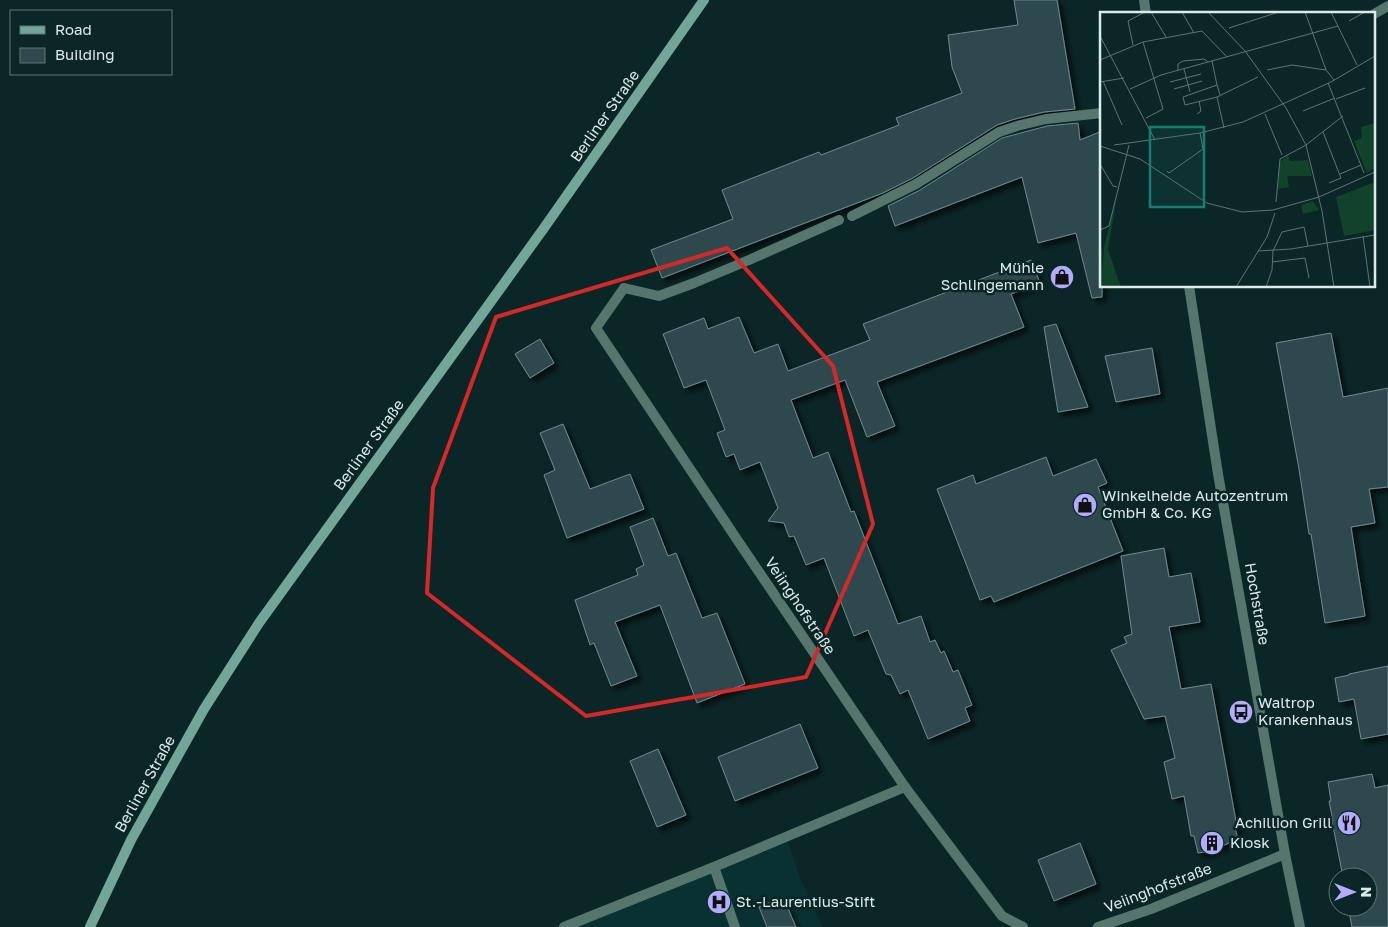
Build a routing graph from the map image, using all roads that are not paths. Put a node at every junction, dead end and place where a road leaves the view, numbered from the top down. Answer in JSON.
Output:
{"nodes":[{"id":1,"x":704,"y":0,"type":"edge"},
{"id":2,"x":1388,"y":6,"type":"edge"},
{"id":3,"x":1376,"y":13,"type":"edge"},
{"id":4,"x":1100,"y":113,"type":"edge"},
{"id":5,"x":852,"y":216,"type":"dead end"},
{"id":6,"x":839,"y":220,"type":"dead end"},
{"id":7,"x":1188,"y":288,"type":"edge"},
{"id":8,"x":905,"y":787,"type":"junction"},
{"id":9,"x":1285,"y":854,"type":"junction"},
{"id":10,"x":714,"y":867,"type":"junction"},
{"id":11,"x":90,"y":927,"type":"edge"},
{"id":12,"x":564,"y":927,"type":"edge"},
{"id":13,"x":735,"y":927,"type":"edge"},
{"id":14,"x":1022,"y":927,"type":"edge"},
{"id":15,"x":1098,"y":927,"type":"edge"},
{"id":16,"x":1300,"y":927,"type":"edge"}],
"edges":[{"from":1,"to":11,"type":"main road","name":"Berliner Straße"},
{"from":2,"to":3,"type":"street"},
{"from":4,"to":5,"type":"street"},
{"from":6,"to":8,"type":"street","name":"Veiinghofstraße"},
{"from":7,"to":9,"type":"street","name":"Hochstraße"},
{"from":8,"to":10,"type":"street"},
{"from":8,"to":14,"type":"street","name":"Veiinghofstraße"},
{"from":9,"to":15,"type":"street","name":"Veiinghofstraße"},
{"from":9,"to":16,"type":"street","name":"Hochstraße"},
{"from":10,"to":12,"type":"street"},
{"from":10,"to":13,"type":"street"}]}
